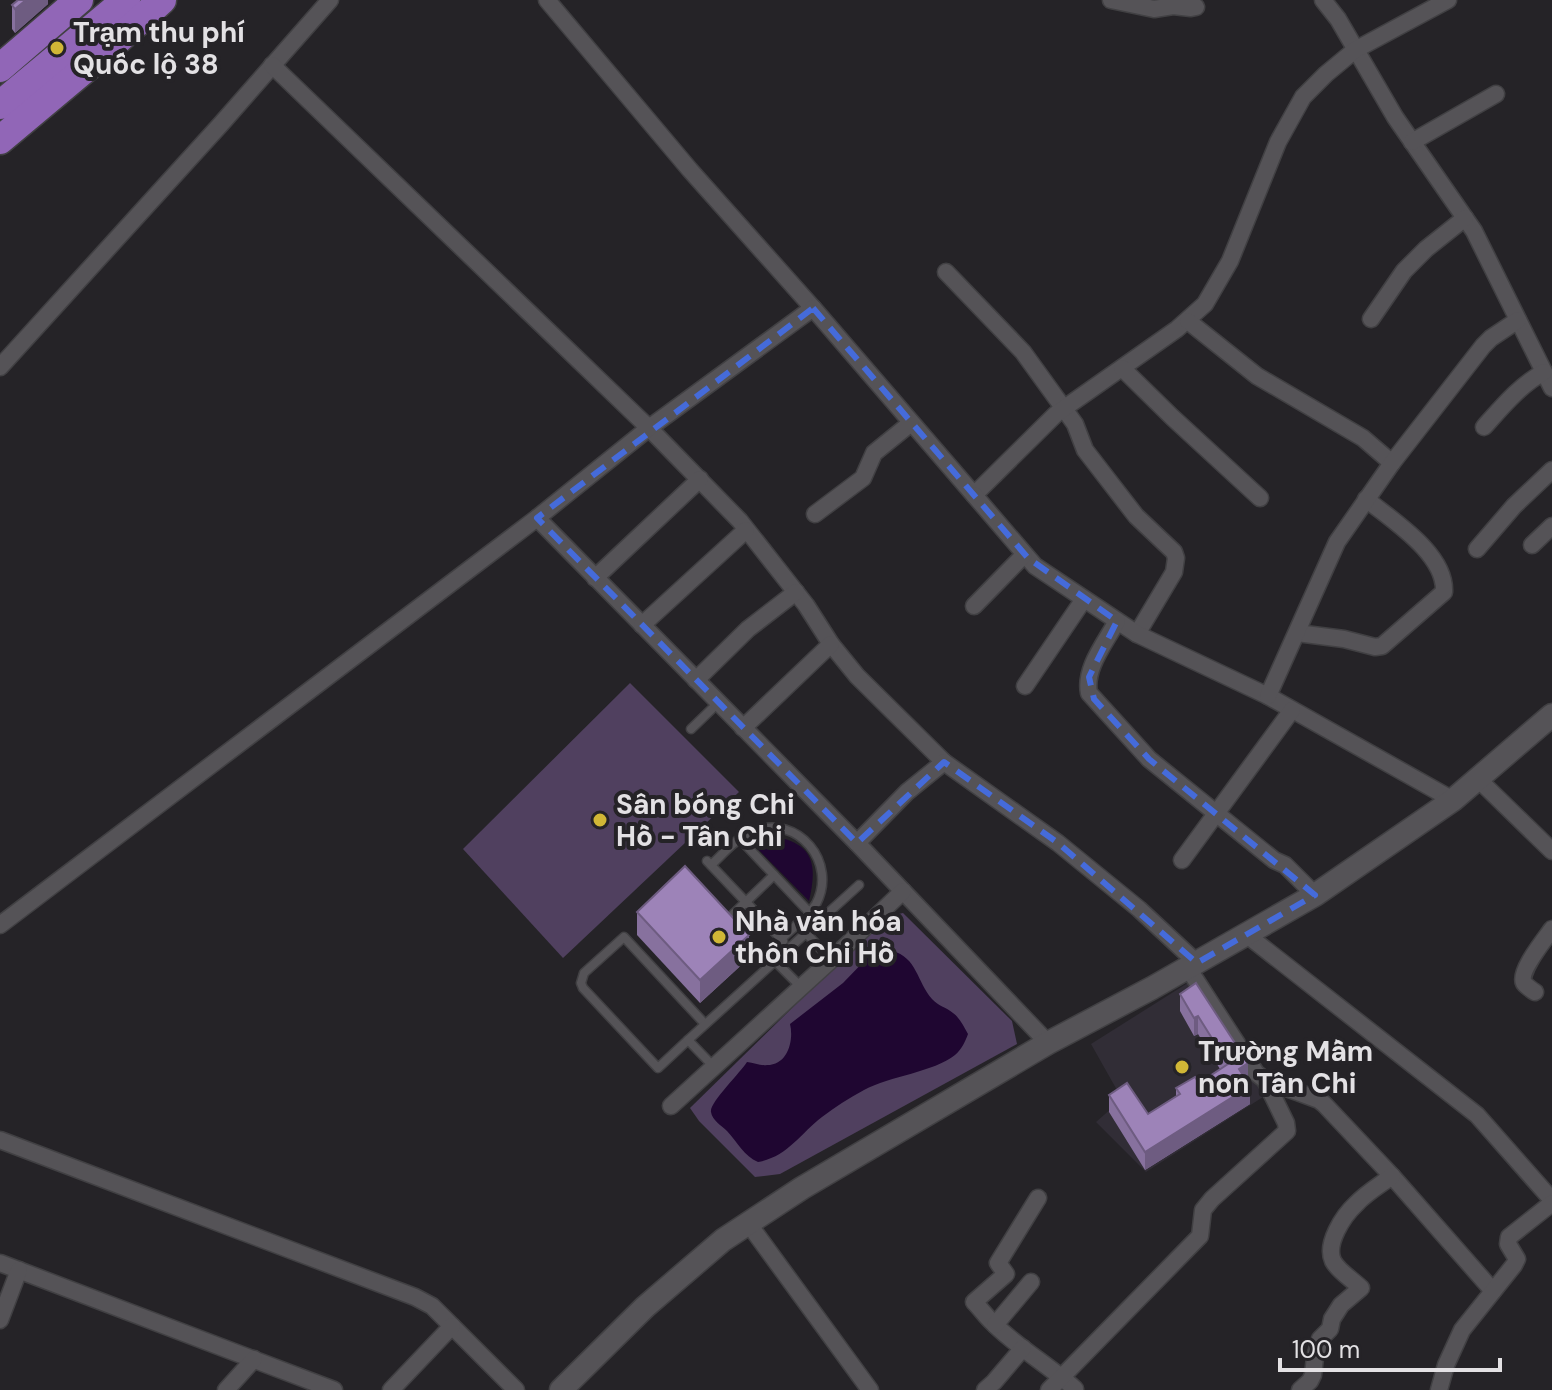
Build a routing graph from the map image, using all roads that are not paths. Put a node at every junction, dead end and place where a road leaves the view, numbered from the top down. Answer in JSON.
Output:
{"nodes":[{"id":1,"x":60,"y":0,"type":"edge"},
{"id":2,"x":79,"y":0,"type":"edge"},
{"id":3,"x":100,"y":0,"type":"edge"},
{"id":4,"x":126,"y":0,"type":"edge"},
{"id":5,"x":143,"y":0,"type":"edge"},
{"id":6,"x":162,"y":0,"type":"edge"},
{"id":7,"x":330,"y":0,"type":"edge"},
{"id":8,"x":547,"y":0,"type":"edge"},
{"id":9,"x":1111,"y":0,"type":"edge"},
{"id":10,"x":1323,"y":0,"type":"edge"},
{"id":11,"x":1448,"y":0,"type":"edge"},
{"id":12,"x":1196,"y":7,"type":"dead end"},
{"id":13,"x":0,"y":50,"type":"edge"},
{"id":14,"x":1355,"y":50,"type":"junction"},
{"id":15,"x":272,"y":65,"type":"junction"},
{"id":16,"x":0,"y":68,"type":"edge"},
{"id":17,"x":0,"y":85,"type":"edge"},
{"id":18,"x":1496,"y":94,"type":"dead end"},
{"id":19,"x":0,"y":105,"type":"edge"},
{"id":20,"x":0,"y":123,"type":"edge"},
{"id":21,"x":0,"y":140,"type":"edge"},
{"id":22,"x":1412,"y":142,"type":"junction"},
{"id":23,"x":1465,"y":218,"type":"junction"},
{"id":24,"x":946,"y":272,"type":"dead end"},
{"id":25,"x":813,"y":308,"type":"junction"},
{"id":26,"x":1371,"y":319,"type":"dead end"},
{"id":27,"x":1518,"y":320,"type":"junction"},
{"id":28,"x":1188,"y":321,"type":"junction"},
{"id":29,"x":0,"y":367,"type":"edge"},
{"id":30,"x":1122,"y":368,"type":"junction"},
{"id":31,"x":1544,"y":372,"type":"junction"},
{"id":32,"x":1552,"y":388,"type":"edge"},
{"id":33,"x":1064,"y":408,"type":"junction"},
{"id":34,"x":911,"y":423,"type":"junction"},
{"id":35,"x":1484,"y":427,"type":"dead end"},
{"id":36,"x":649,"y":428,"type":"junction"},
{"id":37,"x":1392,"y":463,"type":"junction"},
{"id":38,"x":1552,"y":470,"type":"edge"},
{"id":39,"x":700,"y":479,"type":"junction"},
{"id":40,"x":974,"y":495,"type":"junction"},
{"id":41,"x":1260,"y":498,"type":"dead end"},
{"id":42,"x":1366,"y":499,"type":"junction"},
{"id":43,"x":815,"y":514,"type":"dead end"},
{"id":44,"x":537,"y":518,"type":"junction"},
{"id":45,"x":1552,"y":526,"type":"edge"},
{"id":46,"x":746,"y":530,"type":"junction"},
{"id":47,"x":1532,"y":545,"type":"dead end"},
{"id":48,"x":1477,"y":549,"type":"dead end"},
{"id":49,"x":1024,"y":555,"type":"junction"},
{"id":50,"x":595,"y":578,"type":"junction"},
{"id":51,"x":796,"y":592,"type":"junction"},
{"id":52,"x":1084,"y":599,"type":"junction"},
{"id":53,"x":974,"y":606,"type":"dead end"},
{"id":54,"x":1117,"y":621,"type":"junction"},
{"id":55,"x":642,"y":625,"type":"junction"},
{"id":56,"x":1297,"y":633,"type":"junction"},
{"id":57,"x":1137,"y":634,"type":"junction"},
{"id":58,"x":831,"y":644,"type":"junction"},
{"id":59,"x":696,"y":680,"type":"junction"},
{"id":60,"x":1025,"y":686,"type":"dead end"},
{"id":61,"x":1268,"y":696,"type":"junction"},
{"id":62,"x":718,"y":703,"type":"junction"},
{"id":63,"x":1292,"y":710,"type":"junction"},
{"id":64,"x":1552,"y":715,"type":"edge"},
{"id":65,"x":743,"y":728,"type":"junction"},
{"id":66,"x":691,"y":729,"type":"dead end"},
{"id":67,"x":944,"y":762,"type":"junction"},
{"id":68,"x":1478,"y":779,"type":"junction"},
{"id":69,"x":1453,"y":800,"type":"junction"},
{"id":70,"x":1217,"y":813,"type":"junction"},
{"id":71,"x":740,"y":839,"type":"junction"},
{"id":72,"x":857,"y":843,"type":"junction"},
{"id":73,"x":1552,"y":851,"type":"edge"},
{"id":74,"x":1182,"y":860,"type":"dead end"},
{"id":75,"x":774,"y":875,"type":"junction"},
{"id":76,"x":859,"y":885,"type":"dead end"},
{"id":77,"x":903,"y":891,"type":"junction"},
{"id":78,"x":1315,"y":895,"type":"junction"},
{"id":79,"x":746,"y":902,"type":"junction"},
{"id":80,"x":809,"y":912,"type":"junction"},
{"id":81,"x":727,"y":920,"type":"edge"},
{"id":82,"x":0,"y":925,"type":"edge"},
{"id":83,"x":1552,"y":929,"type":"edge"},
{"id":84,"x":806,"y":933,"type":"junction"},
{"id":85,"x":1247,"y":935,"type":"junction"},
{"id":86,"x":781,"y":939,"type":"junction"},
{"id":87,"x":789,"y":948,"type":"junction"},
{"id":88,"x":831,"y":960,"type":"junction"},
{"id":89,"x":775,"y":961,"type":"junction"},
{"id":90,"x":1192,"y":965,"type":"junction"},
{"id":91,"x":801,"y":987,"type":"junction"},
{"id":92,"x":1535,"y":992,"type":"dead end"},
{"id":93,"x":705,"y":1024,"type":"junction"},
{"id":94,"x":688,"y":1040,"type":"junction"},
{"id":95,"x":1048,"y":1043,"type":"junction"},
{"id":96,"x":714,"y":1067,"type":"junction"},
{"id":97,"x":1265,"y":1080,"type":"junction"},
{"id":98,"x":671,"y":1106,"type":"dead end"},
{"id":99,"x":0,"y":1140,"type":"edge"},
{"id":100,"x":1392,"y":1176,"type":"junction"},
{"id":101,"x":1038,"y":1198,"type":"dead end"},
{"id":102,"x":1552,"y":1201,"type":"edge"},
{"id":103,"x":748,"y":1223,"type":"junction"},
{"id":104,"x":0,"y":1263,"type":"edge"},
{"id":105,"x":19,"y":1270,"type":"junction"},
{"id":106,"x":1031,"y":1282,"type":"dead end"},
{"id":107,"x":1493,"y":1291,"type":"junction"},
{"id":108,"x":0,"y":1320,"type":"edge"},
{"id":109,"x":995,"y":1325,"type":"junction"},
{"id":110,"x":452,"y":1326,"type":"junction"},
{"id":111,"x":1023,"y":1348,"type":"junction"},
{"id":112,"x":254,"y":1359,"type":"junction"},
{"id":113,"x":1062,"y":1377,"type":"junction"},
{"id":114,"x":226,"y":1390,"type":"edge"},
{"id":115,"x":334,"y":1390,"type":"edge"},
{"id":116,"x":391,"y":1390,"type":"edge"},
{"id":117,"x":516,"y":1390,"type":"edge"},
{"id":118,"x":561,"y":1390,"type":"edge"},
{"id":119,"x":870,"y":1390,"type":"edge"},
{"id":120,"x":985,"y":1390,"type":"edge"},
{"id":121,"x":1049,"y":1390,"type":"edge"},
{"id":122,"x":1074,"y":1390,"type":"edge"},
{"id":123,"x":1300,"y":1390,"type":"edge"},
{"id":124,"x":1439,"y":1390,"type":"edge"}],
"edges":[{"from":1,"to":13,"type":"highway"},
{"from":2,"to":16,"type":"highway"},
{"from":3,"to":17,"type":"highway"},
{"from":4,"to":19,"type":"highway"},
{"from":5,"to":20,"type":"highway"},
{"from":6,"to":21,"type":"highway"},
{"from":7,"to":15,"type":"street"},
{"from":8,"to":25,"type":"street"},
{"from":9,"to":12,"type":"street"},
{"from":10,"to":14,"type":"street"},
{"from":11,"to":14,"type":"street"},
{"from":14,"to":22,"type":"street"},
{"from":14,"to":28,"type":"street"},
{"from":15,"to":29,"type":"street"},
{"from":15,"to":36,"type":"street"},
{"from":18,"to":22,"type":"street"},
{"from":22,"to":23,"type":"street"},
{"from":23,"to":26,"type":"street"},
{"from":23,"to":27,"type":"street"},
{"from":24,"to":33,"type":"street"},
{"from":25,"to":34,"type":"street"},
{"from":25,"to":36,"type":"street"},
{"from":27,"to":31,"type":"street"},
{"from":27,"to":37,"type":"street"},
{"from":28,"to":30,"type":"street"},
{"from":28,"to":37,"type":"street"},
{"from":30,"to":33,"type":"street"},
{"from":30,"to":41,"type":"street"},
{"from":31,"to":32,"type":"street"},
{"from":31,"to":35,"type":"street"},
{"from":33,"to":40,"type":"street"},
{"from":33,"to":57,"type":"street"},
{"from":34,"to":40,"type":"street"},
{"from":34,"to":43,"type":"street"},
{"from":36,"to":39,"type":"street"},
{"from":36,"to":44,"type":"street"},
{"from":37,"to":42,"type":"street"},
{"from":38,"to":48,"type":"street"},
{"from":39,"to":46,"type":"street"},
{"from":39,"to":50,"type":"street"},
{"from":40,"to":49,"type":"street"},
{"from":42,"to":56,"type":"street"},
{"from":42,"to":56,"type":"street"},
{"from":44,"to":50,"type":"street"},
{"from":44,"to":82,"type":"street"},
{"from":45,"to":47,"type":"street"},
{"from":46,"to":51,"type":"street"},
{"from":46,"to":55,"type":"street"},
{"from":49,"to":52,"type":"street"},
{"from":49,"to":53,"type":"street"},
{"from":50,"to":55,"type":"street"},
{"from":51,"to":58,"type":"street"},
{"from":51,"to":59,"type":"street"},
{"from":52,"to":54,"type":"street"},
{"from":52,"to":60,"type":"street"},
{"from":54,"to":57,"type":"street"},
{"from":54,"to":70,"type":"street"},
{"from":55,"to":59,"type":"street"},
{"from":56,"to":61,"type":"street"},
{"from":57,"to":61,"type":"street"},
{"from":58,"to":65,"type":"street"},
{"from":58,"to":67,"type":"street"},
{"from":59,"to":62,"type":"street"},
{"from":61,"to":63,"type":"street"},
{"from":62,"to":65,"type":"street"},
{"from":62,"to":66,"type":"lane"},
{"from":63,"to":69,"type":"street"},
{"from":63,"to":70,"type":"street"},
{"from":64,"to":68,"type":"street"},
{"from":65,"to":72,"type":"street"},
{"from":67,"to":72,"type":"street"},
{"from":67,"to":90,"type":"street"},
{"from":68,"to":69,"type":"street"},
{"from":68,"to":73,"type":"street"},
{"from":69,"to":78,"type":"street"},
{"from":70,"to":74,"type":"street"},
{"from":70,"to":78,"type":"street"},
{"from":71,"to":75,"type":"lane"},
{"from":71,"to":79,"type":"lane"},
{"from":71,"to":80,"type":"lane"},
{"from":72,"to":77,"type":"street"},
{"from":75,"to":79,"type":"lane"},
{"from":75,"to":80,"type":"lane"},
{"from":76,"to":84,"type":"lane"},
{"from":77,"to":88,"type":"street"},
{"from":77,"to":95,"type":"street"},
{"from":78,"to":85,"type":"street"},
{"from":79,"to":81,"type":"lane"},
{"from":79,"to":86,"type":"lane"},
{"from":80,"to":86,"type":"lane"},
{"from":83,"to":92,"type":"street"},
{"from":84,"to":87,"type":"lane"},
{"from":84,"to":88,"type":"lane"},
{"from":85,"to":90,"type":"street"},
{"from":85,"to":102,"type":"street"},
{"from":86,"to":87,"type":"lane"},
{"from":87,"to":89,"type":"lane"},
{"from":88,"to":91,"type":"street"},
{"from":89,"to":91,"type":"lane"},
{"from":89,"to":93,"type":"lane"},
{"from":90,"to":95,"type":"street"},
{"from":90,"to":97,"type":"street"},
{"from":91,"to":96,"type":"street"},
{"from":93,"to":94,"type":"lane"},
{"from":93,"to":94,"type":"lane"},
{"from":94,"to":96,"type":"lane"},
{"from":95,"to":103,"type":"street"},
{"from":96,"to":98,"type":"street"},
{"from":97,"to":100,"type":"street"},
{"from":97,"to":113,"type":"street"},
{"from":99,"to":110,"type":"street"},
{"from":100,"to":107,"type":"street"},
{"from":100,"to":123,"type":"street"},
{"from":101,"to":109,"type":"street"},
{"from":102,"to":107,"type":"street"},
{"from":103,"to":118,"type":"street"},
{"from":103,"to":119,"type":"street"},
{"from":104,"to":105,"type":"street"},
{"from":105,"to":108,"type":"street"},
{"from":105,"to":112,"type":"street"},
{"from":106,"to":109,"type":"street"},
{"from":107,"to":124,"type":"street"},
{"from":109,"to":111,"type":"street"},
{"from":110,"to":116,"type":"street"},
{"from":110,"to":117,"type":"street"},
{"from":111,"to":113,"type":"street"},
{"from":111,"to":120,"type":"street"},
{"from":112,"to":114,"type":"street"},
{"from":112,"to":115,"type":"street"},
{"from":113,"to":121,"type":"street"},
{"from":113,"to":122,"type":"street"}]}
